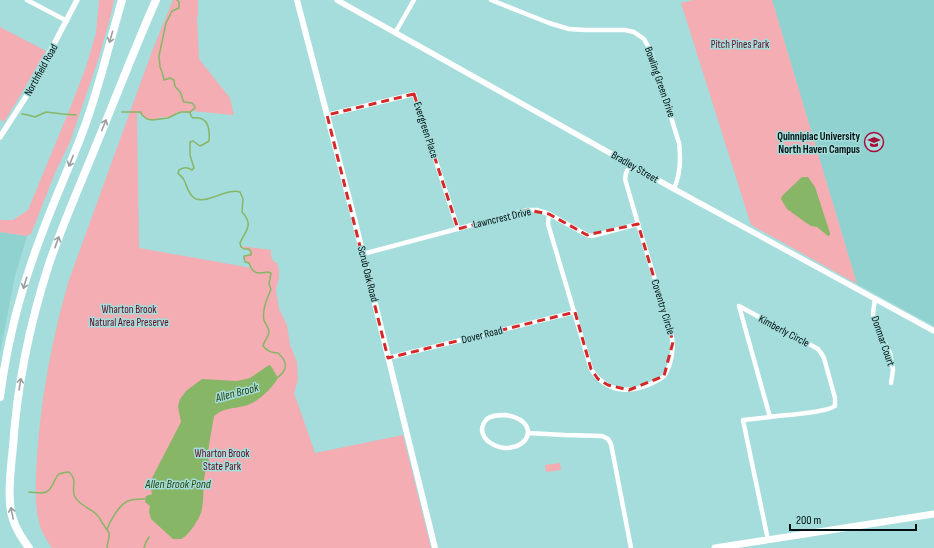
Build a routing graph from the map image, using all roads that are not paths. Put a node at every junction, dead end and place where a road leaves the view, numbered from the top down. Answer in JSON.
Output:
{"nodes":[{"id":1,"x":27,"y":0,"type":"edge"},
{"id":2,"x":77,"y":0,"type":"edge"},
{"id":3,"x":122,"y":0,"type":"edge"},
{"id":4,"x":156,"y":0,"type":"edge"},
{"id":5,"x":297,"y":0,"type":"edge"},
{"id":6,"x":337,"y":0,"type":"edge"},
{"id":7,"x":414,"y":0,"type":"edge"},
{"id":8,"x":491,"y":0,"type":"edge"},
{"id":9,"x":66,"y":21,"type":"junction"},
{"id":10,"x":395,"y":33,"type":"junction"},
{"id":11,"x":327,"y":115,"type":"junction"},
{"id":12,"x":0,"y":137,"type":"edge"},
{"id":13,"x":631,"y":164,"type":"junction"},
{"id":14,"x":674,"y":189,"type":"junction"},
{"id":15,"x":549,"y":214,"type":"junction"},
{"id":16,"x":638,"y":224,"type":"junction"},
{"id":17,"x":458,"y":229,"type":"junction"},
{"id":18,"x":363,"y":254,"type":"junction"},
{"id":19,"x":875,"y":299,"type":"junction"},
{"id":20,"x":575,"y":312,"type":"junction"},
{"id":21,"x":934,"y":331,"type":"edge"},
{"id":22,"x":388,"y":358,"type":"junction"},
{"id":23,"x":891,"y":383,"type":"dead end"},
{"id":24,"x":0,"y":398,"type":"edge"},
{"id":25,"x":770,"y":417,"type":"junction"},
{"id":26,"x":528,"y":433,"type":"junction"},
{"id":27,"x":934,"y":514,"type":"edge"},
{"id":28,"x":768,"y":540,"type":"junction"},
{"id":29,"x":29,"y":548,"type":"edge"},
{"id":30,"x":435,"y":548,"type":"edge"},
{"id":31,"x":631,"y":548,"type":"edge"},
{"id":32,"x":715,"y":548,"type":"edge"},
{"id":33,"x":725,"y":548,"type":"edge"}],
"edges":[{"from":1,"to":9,"type":"street"},
{"from":2,"to":9,"type":"street","name":"Northfield Road"},
{"from":3,"to":24,"type":"highway","one_way":true},
{"from":29,"to":4,"type":"highway","one_way":true},
{"from":5,"to":11,"type":"main road","name":"Scrub Oak Road"},
{"from":6,"to":10,"type":"street","name":"Bradley Street"},
{"from":7,"to":10,"type":"street"},
{"from":8,"to":14,"type":"street","name":"Bowling Green Drive"},
{"from":9,"to":12,"type":"street","name":"Northfield Road"},
{"from":10,"to":13,"type":"street","name":"Bradley Street"},
{"from":11,"to":17,"type":"street","name":"Evergreen Place"},
{"from":11,"to":18,"type":"main road","name":"Scrub Oak Road"},
{"from":13,"to":14,"type":"street","name":"Bradley Street"},
{"from":13,"to":16,"type":"street","name":"Coventry Circle"},
{"from":14,"to":19,"type":"street","name":"Bradley Street"},
{"from":15,"to":16,"type":"street","name":"Lawncrest Drive"},
{"from":15,"to":17,"type":"street","name":"Lawncrest Drive"},
{"from":15,"to":20,"type":"street","name":"Coventry Circle"},
{"from":16,"to":20,"type":"street","name":"Coventry Circle"},
{"from":17,"to":18,"type":"street","name":"Lawncrest Drive"},
{"from":18,"to":22,"type":"main road","name":"Scrub Oak Road"},
{"from":19,"to":21,"type":"street","name":"Bradley Street"},
{"from":19,"to":23,"type":"street","name":"Donmar Court"},
{"from":20,"to":22,"type":"street","name":"Dover Road"},
{"from":22,"to":30,"type":"main road","name":"Scrub Oak Road"},
{"from":25,"to":25,"type":"street","name":"Kimberly Circle"},
{"from":25,"to":28,"type":"street","name":"Kimberly Circle"},
{"from":26,"to":26,"type":"street"},
{"from":26,"to":31,"type":"street"},
{"from":27,"to":28,"type":"main road"},
{"from":28,"to":33,"type":"main road"},
{"from":32,"to":33,"type":"main road"}]}
